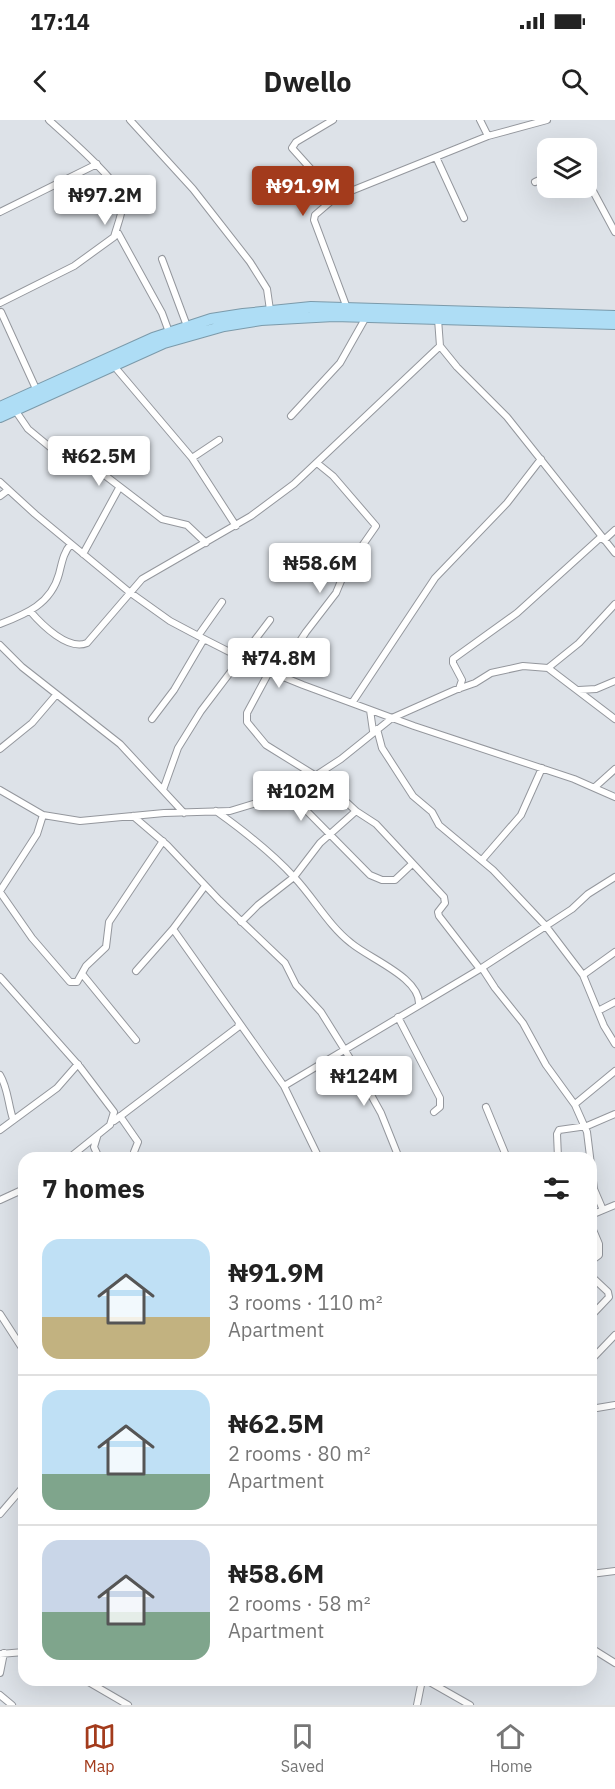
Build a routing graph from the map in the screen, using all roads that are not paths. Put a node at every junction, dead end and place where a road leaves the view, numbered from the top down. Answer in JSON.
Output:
{"nodes":[{"id":1,"x":49,"y":120,"type":"edge"},
{"id":2,"x":130,"y":120,"type":"edge"},
{"id":3,"x":333,"y":120,"type":"edge"},
{"id":4,"x":480,"y":120,"type":"edge"},
{"id":5,"x":547,"y":120,"type":"edge"},
{"id":6,"x":324,"y":122,"type":"edge"},
{"id":7,"x":488,"y":136,"type":"junction"},
{"id":8,"x":436,"y":158,"type":"junction"},
{"id":9,"x":97,"y":164,"type":"junction"},
{"id":10,"x":336,"y":197,"type":"junction"},
{"id":11,"x":597,"y":198,"type":"edge"},
{"id":12,"x":0,"y":212,"type":"edge"},
{"id":13,"x":464,"y":218,"type":"dead end"},
{"id":14,"x":615,"y":232,"type":"edge"},
{"id":15,"x":114,"y":237,"type":"junction"},
{"id":16,"x":162,"y":260,"type":"dead end"},
{"id":17,"x":0,"y":303,"type":"edge"},
{"id":18,"x":347,"y":308,"type":"junction"},
{"id":19,"x":270,"y":310,"type":"junction"},
{"id":20,"x":0,"y":311,"type":"edge"},
{"id":21,"x":615,"y":316,"type":"edge"},
{"id":22,"x":366,"y":317,"type":"junction"},
{"id":23,"x":438,"y":319,"type":"junction"},
{"id":24,"x":615,"y":324,"type":"edge"},
{"id":25,"x":187,"y":326,"type":"junction"},
{"id":26,"x":169,"y":332,"type":"junction"},
{"id":27,"x":440,"y":346,"type":"junction"},
{"id":28,"x":114,"y":366,"type":"junction"},
{"id":29,"x":37,"y":391,"type":"junction"},
{"id":30,"x":0,"y":407,"type":"edge"},
{"id":31,"x":15,"y":410,"type":"junction"},
{"id":32,"x":291,"y":416,"type":"dead end"},
{"id":33,"x":0,"y":417,"type":"edge"},
{"id":34,"x":219,"y":440,"type":"dead end"},
{"id":35,"x":192,"y":458,"type":"junction"},
{"id":36,"x":541,"y":459,"type":"junction"},
{"id":37,"x":317,"y":463,"type":"junction"},
{"id":38,"x":0,"y":482,"type":"edge"},
{"id":39,"x":119,"y":489,"type":"junction"},
{"id":40,"x":8,"y":490,"type":"junction"},
{"id":41,"x":0,"y":496,"type":"edge"},
{"id":42,"x":236,"y":526,"type":"junction"},
{"id":43,"x":615,"y":530,"type":"edge"},
{"id":44,"x":603,"y":538,"type":"junction"},
{"id":45,"x":206,"y":543,"type":"junction"},
{"id":46,"x":71,"y":544,"type":"junction"},
{"id":47,"x":615,"y":553,"type":"edge"},
{"id":48,"x":83,"y":554,"type":"junction"},
{"id":49,"x":128,"y":591,"type":"junction"},
{"id":50,"x":222,"y":602,"type":"dead end"},
{"id":51,"x":615,"y":604,"type":"edge"},
{"id":52,"x":30,"y":611,"type":"junction"},
{"id":53,"x":270,"y":620,"type":"dead end"},
{"id":54,"x":0,"y":624,"type":"edge"},
{"id":55,"x":201,"y":638,"type":"junction"},
{"id":56,"x":0,"y":645,"type":"edge"},
{"id":57,"x":240,"y":657,"type":"junction"},
{"id":58,"x":284,"y":668,"type":"junction"},
{"id":59,"x":548,"y":668,"type":"junction"},
{"id":60,"x":272,"y":673,"type":"junction"},
{"id":61,"x":287,"y":679,"type":"junction"},
{"id":62,"x":615,"y":681,"type":"edge"},
{"id":63,"x":459,"y":689,"type":"junction"},
{"id":64,"x":596,"y":689,"type":"junction"},
{"id":65,"x":579,"y":690,"type":"junction"},
{"id":66,"x":57,"y":695,"type":"junction"},
{"id":67,"x":591,"y":701,"type":"junction"},
{"id":68,"x":352,"y":703,"type":"junction"},
{"id":69,"x":370,"y":710,"type":"junction"},
{"id":70,"x":392,"y":718,"type":"junction"},
{"id":71,"x":152,"y":719,"type":"dead end"},
{"id":72,"x":615,"y":719,"type":"edge"},
{"id":73,"x":375,"y":730,"type":"junction"},
{"id":74,"x":0,"y":749,"type":"edge"},
{"id":75,"x":542,"y":768,"type":"junction"},
{"id":76,"x":615,"y":769,"type":"edge"},
{"id":77,"x":303,"y":770,"type":"junction"},
{"id":78,"x":316,"y":775,"type":"junction"},
{"id":79,"x":306,"y":782,"type":"junction"},
{"id":80,"x":602,"y":784,"type":"junction"},
{"id":81,"x":595,"y":788,"type":"junction"},
{"id":82,"x":0,"y":790,"type":"edge"},
{"id":83,"x":163,"y":790,"type":"junction"},
{"id":84,"x":604,"y":792,"type":"junction"},
{"id":85,"x":289,"y":793,"type":"junction"},
{"id":86,"x":615,"y":797,"type":"edge"},
{"id":87,"x":356,"y":811,"type":"junction"},
{"id":88,"x":216,"y":812,"type":"junction"},
{"id":89,"x":184,"y":813,"type":"junction"},
{"id":90,"x":43,"y":815,"type":"junction"},
{"id":91,"x":133,"y":816,"type":"junction"},
{"id":92,"x":331,"y":833,"type":"junction"},
{"id":93,"x":163,"y":841,"type":"junction"},
{"id":94,"x":482,"y":860,"type":"junction"},
{"id":95,"x":412,"y":864,"type":"junction"},
{"id":96,"x":294,"y":877,"type":"junction"},
{"id":97,"x":615,"y":877,"type":"edge"},
{"id":98,"x":205,"y":886,"type":"junction"},
{"id":99,"x":0,"y":892,"type":"edge"},
{"id":100,"x":241,"y":922,"type":"junction"},
{"id":101,"x":545,"y":925,"type":"junction"},
{"id":102,"x":172,"y":929,"type":"junction"},
{"id":103,"x":615,"y":952,"type":"edge"},
{"id":104,"x":481,"y":968,"type":"junction"},
{"id":105,"x":136,"y":971,"type":"dead end"},
{"id":106,"x":83,"y":975,"type":"junction"},
{"id":107,"x":583,"y":975,"type":"junction"},
{"id":108,"x":0,"y":977,"type":"edge"},
{"id":109,"x":422,"y":1001,"type":"junction"},
{"id":110,"x":615,"y":1002,"type":"edge"},
{"id":111,"x":598,"y":1011,"type":"junction"},
{"id":112,"x":398,"y":1017,"type":"junction"},
{"id":113,"x":240,"y":1026,"type":"junction"},
{"id":114,"x":136,"y":1040,"type":"dead end"},
{"id":115,"x":615,"y":1044,"type":"edge"},
{"id":116,"x":344,"y":1049,"type":"junction"},
{"id":117,"x":78,"y":1064,"type":"junction"},
{"id":118,"x":615,"y":1071,"type":"edge"},
{"id":119,"x":0,"y":1075,"type":"edge"},
{"id":120,"x":284,"y":1086,"type":"junction"},
{"id":121,"x":575,"y":1104,"type":"junction"},
{"id":122,"x":486,"y":1107,"type":"dead end"},
{"id":123,"x":434,"y":1112,"type":"dead end"},
{"id":124,"x":119,"y":1114,"type":"junction"},
{"id":125,"x":615,"y":1114,"type":"edge"},
{"id":126,"x":13,"y":1119,"type":"junction"},
{"id":127,"x":587,"y":1127,"type":"junction"},
{"id":128,"x":0,"y":1130,"type":"edge"},
{"id":129,"x":91,"y":1145,"type":"junction"},
{"id":130,"x":79,"y":1152,"type":"edge"},
{"id":131,"x":95,"y":1152,"type":"edge"},
{"id":132,"x":134,"y":1152,"type":"edge"},
{"id":133,"x":316,"y":1152,"type":"edge"},
{"id":134,"x":397,"y":1152,"type":"edge"},
{"id":135,"x":505,"y":1152,"type":"edge"},
{"id":136,"x":558,"y":1152,"type":"edge"},
{"id":137,"x":590,"y":1152,"type":"edge"},
{"id":138,"x":18,"y":1192,"type":"edge"},
{"id":139,"x":597,"y":1196,"type":"edge"},
{"id":140,"x":0,"y":1200,"type":"edge"},
{"id":141,"x":615,"y":1205,"type":"edge"},
{"id":142,"x":603,"y":1209,"type":"junction"},
{"id":143,"x":597,"y":1212,"type":"edge"},
{"id":144,"x":597,"y":1241,"type":"edge"},
{"id":145,"x":597,"y":1256,"type":"edge"},
{"id":146,"x":597,"y":1282,"type":"edge"},
{"id":147,"x":597,"y":1310,"type":"edge"},
{"id":148,"x":1,"y":1317,"type":"edge"},
{"id":149,"x":615,"y":1335,"type":"edge"},
{"id":150,"x":18,"y":1342,"type":"edge"},
{"id":151,"x":597,"y":1354,"type":"edge"},
{"id":152,"x":615,"y":1405,"type":"edge"},
{"id":153,"x":597,"y":1408,"type":"edge"},
{"id":154,"x":18,"y":1494,"type":"edge"},
{"id":155,"x":0,"y":1513,"type":"edge"},
{"id":156,"x":615,"y":1571,"type":"edge"},
{"id":157,"x":597,"y":1573,"type":"edge"},
{"id":158,"x":597,"y":1652,"type":"edge"},
{"id":159,"x":18,"y":1653,"type":"edge"},
{"id":160,"x":2,"y":1654,"type":"edge"},
{"id":161,"x":615,"y":1663,"type":"edge"},
{"id":162,"x":0,"y":1673,"type":"edge"},
{"id":163,"x":95,"y":1686,"type":"edge"},
{"id":164,"x":422,"y":1686,"type":"edge"},
{"id":165,"x":435,"y":1686,"type":"edge"},
{"id":166,"x":0,"y":1695,"type":"edge"},
{"id":167,"x":12,"y":1705,"type":"edge"},
{"id":168,"x":128,"y":1705,"type":"edge"},
{"id":169,"x":417,"y":1705,"type":"edge"},
{"id":170,"x":470,"y":1705,"type":"edge"}],
"edges":[{"from":1,"to":9,"type":"street"},
{"from":2,"to":19,"type":"street"},
{"from":3,"to":6,"type":"street"},
{"from":4,"to":7,"type":"street"},
{"from":5,"to":7,"type":"street"},
{"from":6,"to":10,"type":"street"},
{"from":7,"to":8,"type":"street"},
{"from":8,"to":10,"type":"street"},
{"from":8,"to":13,"type":"street"},
{"from":9,"to":12,"type":"street"},
{"from":9,"to":15,"type":"street"},
{"from":10,"to":18,"type":"street"},
{"from":11,"to":14,"type":"street"},
{"from":15,"to":17,"type":"street"},
{"from":15,"to":26,"type":"street"},
{"from":16,"to":25,"type":"street"},
{"from":18,"to":19,"type":"highway"},
{"from":18,"to":21,"type":"highway"},
{"from":19,"to":25,"type":"highway"},
{"from":20,"to":29,"type":"street"},
{"from":22,"to":23,"type":"highway"},
{"from":22,"to":28,"type":"highway"},
{"from":22,"to":32,"type":"street"},
{"from":23,"to":24,"type":"highway"},
{"from":23,"to":27,"type":"street"},
{"from":25,"to":26,"type":"highway"},
{"from":26,"to":29,"type":"highway"},
{"from":27,"to":36,"type":"street"},
{"from":27,"to":37,"type":"street"},
{"from":28,"to":31,"type":"highway"},
{"from":28,"to":35,"type":"street"},
{"from":29,"to":30,"type":"highway"},
{"from":31,"to":33,"type":"highway"},
{"from":31,"to":39,"type":"street"},
{"from":34,"to":35,"type":"street"},
{"from":35,"to":42,"type":"street"},
{"from":36,"to":44,"type":"street"},
{"from":36,"to":68,"type":"street"},
{"from":37,"to":42,"type":"street"},
{"from":37,"to":58,"type":"street"},
{"from":38,"to":40,"type":"street"},
{"from":39,"to":45,"type":"street"},
{"from":39,"to":48,"type":"street"},
{"from":40,"to":41,"type":"street"},
{"from":40,"to":46,"type":"street"},
{"from":42,"to":45,"type":"street"},
{"from":43,"to":44,"type":"street"},
{"from":44,"to":47,"type":"street"},
{"from":44,"to":63,"type":"street"},
{"from":45,"to":49,"type":"street"},
{"from":46,"to":48,"type":"street"},
{"from":46,"to":52,"type":"street"},
{"from":48,"to":49,"type":"street"},
{"from":49,"to":52,"type":"street"},
{"from":49,"to":55,"type":"street"},
{"from":50,"to":55,"type":"street"},
{"from":51,"to":59,"type":"street"},
{"from":52,"to":54,"type":"street"},
{"from":53,"to":57,"type":"street"},
{"from":55,"to":57,"type":"street"},
{"from":55,"to":71,"type":"street"},
{"from":56,"to":66,"type":"street"},
{"from":57,"to":60,"type":"street"},
{"from":57,"to":83,"type":"street"},
{"from":58,"to":60,"type":"street"},
{"from":58,"to":61,"type":"street"},
{"from":59,"to":63,"type":"street"},
{"from":59,"to":65,"type":"street"},
{"from":60,"to":61,"type":"street"},
{"from":60,"to":77,"type":"street"},
{"from":61,"to":68,"type":"street"},
{"from":62,"to":64,"type":"street"},
{"from":63,"to":70,"type":"street"},
{"from":64,"to":65,"type":"street"},
{"from":64,"to":67,"type":"street"},
{"from":65,"to":67,"type":"street"},
{"from":66,"to":74,"type":"street"},
{"from":66,"to":83,"type":"street"},
{"from":67,"to":72,"type":"street"},
{"from":68,"to":69,"type":"street"},
{"from":69,"to":70,"type":"street"},
{"from":69,"to":73,"type":"street"},
{"from":70,"to":73,"type":"street"},
{"from":70,"to":75,"type":"street"},
{"from":73,"to":78,"type":"street"},
{"from":73,"to":94,"type":"street"},
{"from":75,"to":81,"type":"street"},
{"from":75,"to":94,"type":"street"},
{"from":76,"to":80,"type":"street"},
{"from":77,"to":78,"type":"street"},
{"from":77,"to":79,"type":"street"},
{"from":78,"to":79,"type":"street"},
{"from":78,"to":87,"type":"street"},
{"from":79,"to":85,"type":"street"},
{"from":80,"to":81,"type":"street"},
{"from":80,"to":84,"type":"street"},
{"from":81,"to":84,"type":"street"},
{"from":82,"to":90,"type":"street"},
{"from":83,"to":89,"type":"street"},
{"from":84,"to":86,"type":"street"},
{"from":85,"to":88,"type":"street"},
{"from":85,"to":92,"type":"street"},
{"from":87,"to":92,"type":"street"},
{"from":87,"to":95,"type":"street"},
{"from":88,"to":89,"type":"street"},
{"from":88,"to":96,"type":"street"},
{"from":89,"to":91,"type":"street"},
{"from":90,"to":91,"type":"street"},
{"from":90,"to":99,"type":"street"},
{"from":91,"to":93,"type":"street"},
{"from":92,"to":95,"type":"street"},
{"from":92,"to":96,"type":"street"},
{"from":93,"to":98,"type":"street"},
{"from":93,"to":106,"type":"street"},
{"from":94,"to":101,"type":"street"},
{"from":95,"to":104,"type":"street"},
{"from":96,"to":100,"type":"street"},
{"from":96,"to":109,"type":"street"},
{"from":97,"to":101,"type":"street"},
{"from":98,"to":100,"type":"street"},
{"from":98,"to":102,"type":"street"},
{"from":99,"to":106,"type":"street"},
{"from":100,"to":116,"type":"street"},
{"from":101,"to":104,"type":"street"},
{"from":101,"to":107,"type":"street"},
{"from":102,"to":105,"type":"street"},
{"from":102,"to":113,"type":"street"},
{"from":103,"to":107,"type":"street"},
{"from":104,"to":109,"type":"street"},
{"from":104,"to":121,"type":"street"},
{"from":106,"to":114,"type":"street"},
{"from":107,"to":111,"type":"street"},
{"from":108,"to":117,"type":"street"},
{"from":109,"to":112,"type":"street"},
{"from":110,"to":111,"type":"street"},
{"from":111,"to":115,"type":"street"},
{"from":112,"to":116,"type":"street"},
{"from":112,"to":123,"type":"street"},
{"from":113,"to":120,"type":"street"},
{"from":113,"to":124,"type":"street"},
{"from":116,"to":120,"type":"street"},
{"from":116,"to":134,"type":"street"},
{"from":117,"to":124,"type":"street"},
{"from":117,"to":126,"type":"street"},
{"from":118,"to":121,"type":"street"},
{"from":119,"to":126,"type":"street"},
{"from":120,"to":133,"type":"street"},
{"from":121,"to":127,"type":"street"},
{"from":122,"to":135,"type":"street"},
{"from":124,"to":129,"type":"street"},
{"from":124,"to":132,"type":"street"},
{"from":125,"to":127,"type":"street"},
{"from":126,"to":128,"type":"street"},
{"from":127,"to":136,"type":"street"},
{"from":127,"to":137,"type":"street"},
{"from":129,"to":130,"type":"street"},
{"from":129,"to":131,"type":"street"},
{"from":138,"to":140,"type":"street"},
{"from":139,"to":142,"type":"street"},
{"from":141,"to":142,"type":"street"},
{"from":142,"to":143,"type":"street"},
{"from":144,"to":145,"type":"street"},
{"from":146,"to":147,"type":"street"},
{"from":148,"to":150,"type":"street"},
{"from":149,"to":151,"type":"street"},
{"from":152,"to":153,"type":"street"},
{"from":154,"to":155,"type":"street"},
{"from":156,"to":157,"type":"street"},
{"from":158,"to":161,"type":"street"},
{"from":159,"to":160,"type":"street"},
{"from":160,"to":162,"type":"street"},
{"from":163,"to":168,"type":"street"},
{"from":164,"to":169,"type":"street"},
{"from":165,"to":170,"type":"street"},
{"from":166,"to":167,"type":"street"}]}
